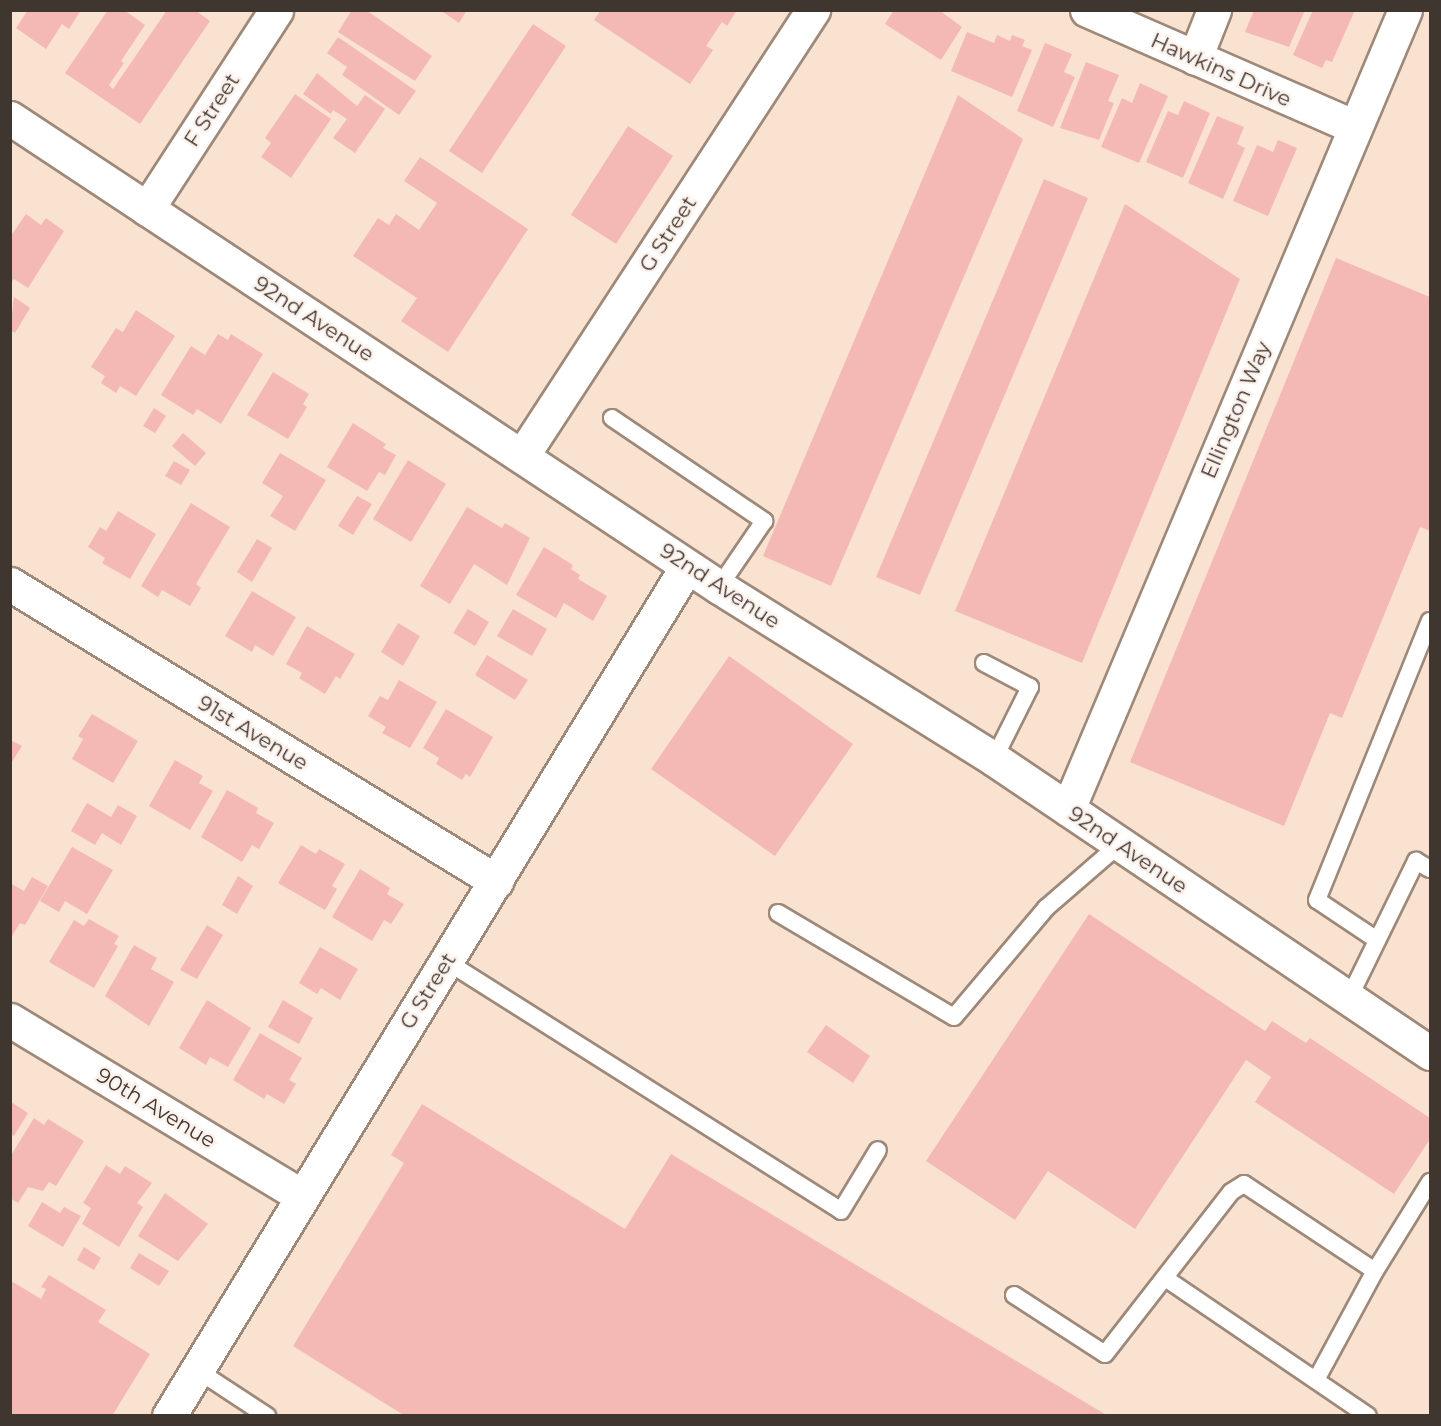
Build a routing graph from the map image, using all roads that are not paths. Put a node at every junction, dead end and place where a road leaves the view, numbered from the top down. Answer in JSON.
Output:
{"nodes":[{"id":1,"x":276,"y":10,"type":"edge"},
{"id":2,"x":813,"y":10,"type":"edge"},
{"id":3,"x":1087,"y":10,"type":"edge"},
{"id":4,"x":1214,"y":10,"type":"edge"},
{"id":5,"x":1405,"y":10,"type":"edge"},
{"id":6,"x":1195,"y":58,"type":"junction"},
{"id":7,"x":10,"y":118,"type":"edge"},
{"id":8,"x":1355,"y":127,"type":"junction"},
{"id":9,"x":147,"y":209,"type":"junction"},
{"id":10,"x":612,"y":418,"type":"dead end"},
{"id":11,"x":522,"y":456,"type":"junction"},
{"id":12,"x":687,"y":566,"type":"junction"},
{"id":13,"x":10,"y":585,"type":"edge"},
{"id":14,"x":719,"y":586,"type":"junction"},
{"id":15,"x":1431,"y":621,"type":"edge"},
{"id":16,"x":984,"y":663,"type":"dead end"},
{"id":17,"x":994,"y":759,"type":"junction"},
{"id":18,"x":1068,"y":809,"type":"junction"},
{"id":19,"x":1120,"y":844,"type":"junction"},
{"id":20,"x":1431,"y":869,"type":"edge"},
{"id":21,"x":496,"y":881,"type":"junction"},
{"id":22,"x":778,"y":913,"type":"dead end"},
{"id":23,"x":1377,"y":940,"type":"junction"},
{"id":24,"x":446,"y":961,"type":"junction"},
{"id":25,"x":1349,"y":998,"type":"junction"},
{"id":26,"x":10,"y":1020,"type":"edge"},
{"id":27,"x":1431,"y":1053,"type":"edge"},
{"id":28,"x":878,"y":1150,"type":"dead end"},
{"id":29,"x":1431,"y":1182,"type":"edge"},
{"id":30,"x":302,"y":1196,"type":"junction"},
{"id":31,"x":1375,"y":1271,"type":"junction"},
{"id":32,"x":1165,"y":1278,"type":"junction"},
{"id":33,"x":1014,"y":1295,"type":"dead end"},
{"id":34,"x":197,"y":1370,"type":"junction"},
{"id":35,"x":1316,"y":1380,"type":"junction"},
{"id":36,"x":169,"y":1416,"type":"edge"},
{"id":37,"x":267,"y":1416,"type":"edge"},
{"id":38,"x":1368,"y":1416,"type":"edge"}],
"edges":[{"from":1,"to":9,"type":"street","name":"F Street"},
{"from":2,"to":11,"type":"street","name":"G Street"},
{"from":3,"to":6,"type":"street","name":"Hawkins Drive"},
{"from":4,"to":6,"type":"street"},
{"from":5,"to":8,"type":"street","name":"Ellington Way"},
{"from":6,"to":8,"type":"street","name":"Hawkins Drive"},
{"from":7,"to":9,"type":"street","name":"92nd Avenue"},
{"from":8,"to":18,"type":"street","name":"Ellington Way"},
{"from":9,"to":11,"type":"street","name":"92nd Avenue"},
{"from":10,"to":14,"type":"lane"},
{"from":11,"to":12,"type":"street","name":"92nd Avenue"},
{"from":12,"to":14,"type":"street","name":"92nd Avenue"},
{"from":12,"to":21,"type":"street","name":"G Street"},
{"from":13,"to":21,"type":"street","name":"91st Avenue"},
{"from":14,"to":17,"type":"street","name":"92nd Avenue"},
{"from":15,"to":23,"type":"lane"},
{"from":16,"to":17,"type":"lane"},
{"from":17,"to":18,"type":"street","name":"92nd Avenue"},
{"from":18,"to":19,"type":"street","name":"92nd Avenue"},
{"from":19,"to":22,"type":"lane"},
{"from":19,"to":25,"type":"street","name":"92nd Avenue"},
{"from":20,"to":23,"type":"lane"},
{"from":21,"to":24,"type":"street","name":"G Street"},
{"from":23,"to":25,"type":"lane"},
{"from":24,"to":28,"type":"lane"},
{"from":24,"to":30,"type":"street","name":"G Street"},
{"from":25,"to":27,"type":"street","name":"92nd Avenue"},
{"from":26,"to":30,"type":"street","name":"90th Avenue"},
{"from":29,"to":31,"type":"lane"},
{"from":30,"to":34,"type":"street","name":"G Street"},
{"from":31,"to":32,"type":"lane"},
{"from":31,"to":35,"type":"lane"},
{"from":32,"to":33,"type":"lane"},
{"from":32,"to":35,"type":"lane"},
{"from":34,"to":36,"type":"street","name":"G Street"},
{"from":34,"to":37,"type":"lane"},
{"from":35,"to":38,"type":"lane"}]}
